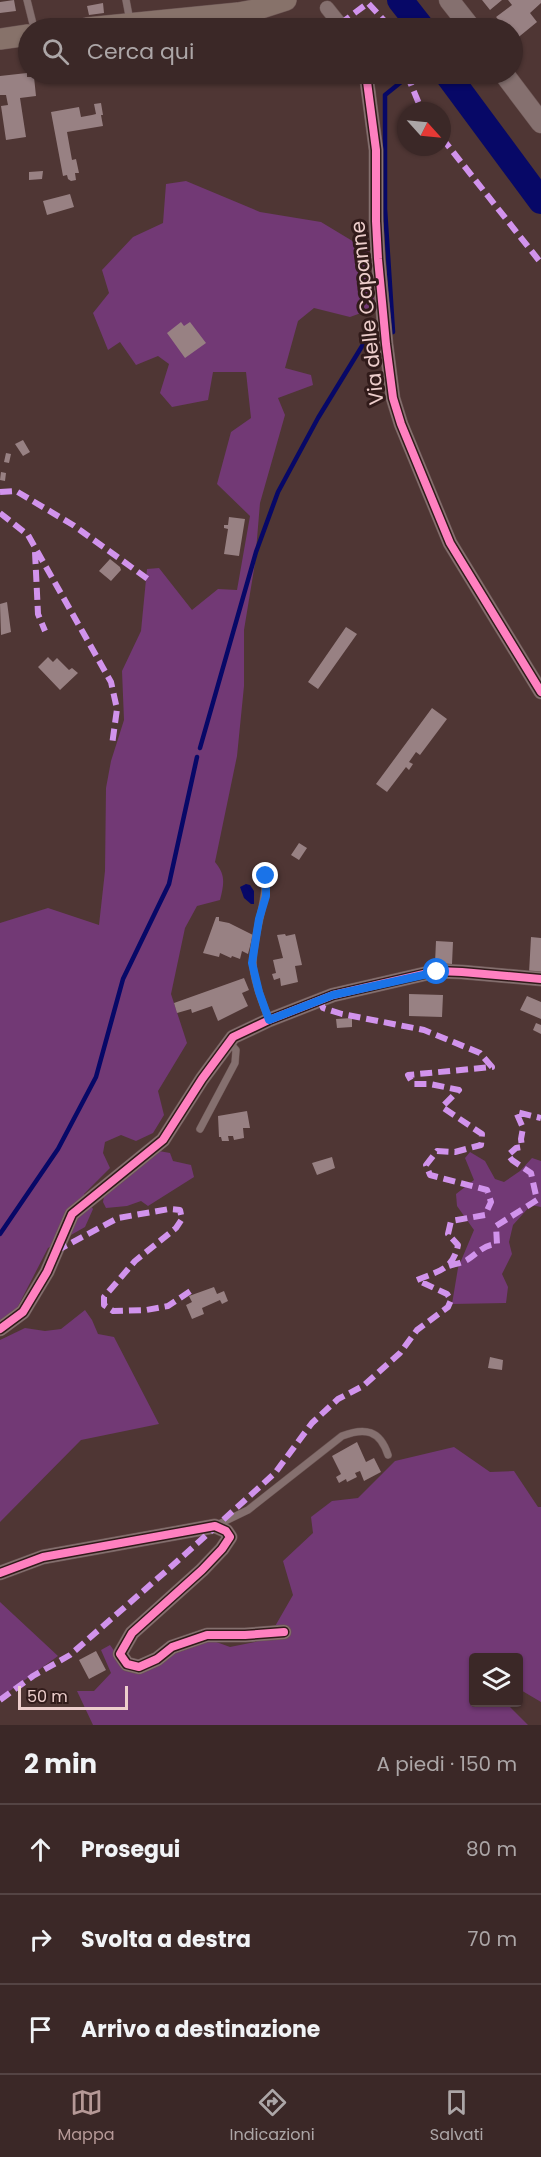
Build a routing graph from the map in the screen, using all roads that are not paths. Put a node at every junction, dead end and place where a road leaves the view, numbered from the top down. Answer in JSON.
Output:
{"nodes":[{"id":1,"x":27,"y":0,"type":"edge"},
{"id":2,"x":126,"y":0,"type":"edge"},
{"id":3,"x":286,"y":0,"type":"edge"},
{"id":4,"x":449,"y":0,"type":"edge"},
{"id":5,"x":324,"y":3,"type":"edge"},
{"id":6,"x":32,"y":18,"type":"edge"},
{"id":7,"x":130,"y":18,"type":"edge"},
{"id":8,"x":179,"y":18,"type":"edge"},
{"id":9,"x":335,"y":18,"type":"edge"},
{"id":10,"x":463,"y":18,"type":"edge"},
{"id":11,"x":18,"y":36,"type":"edge"},
{"id":12,"x":0,"y":39,"type":"edge"},
{"id":13,"x":367,"y":84,"type":"edge"},
{"id":14,"x":512,"y":84,"type":"edge"},
{"id":15,"x":541,"y":123,"type":"edge"},
{"id":16,"x":541,"y":692,"type":"edge"},
{"id":17,"x":266,"y":876,"type":"dead end"},
{"id":18,"x":541,"y":979,"type":"edge"},
{"id":19,"x":269,"y":1020,"type":"junction"},
{"id":20,"x":229,"y":1042,"type":"junction"},
{"id":21,"x":200,"y":1129,"type":"dead end"},
{"id":22,"x":0,"y":1329,"type":"edge"},
{"id":23,"x":388,"y":1455,"type":"dead end"},
{"id":24,"x":215,"y":1526,"type":"junction"},
{"id":25,"x":0,"y":1573,"type":"edge"},
{"id":26,"x":284,"y":1632,"type":"dead end"}],
"edges":[{"from":1,"to":6,"type":"lane"},
{"from":2,"to":7,"type":"lane"},
{"from":3,"to":8,"type":"main road"},
{"from":4,"to":10,"type":"main road"},
{"from":5,"to":9,"type":"street"},
{"from":11,"to":12,"type":"main road"},
{"from":13,"to":16,"type":"street","name":"Via delle Capanne"},
{"from":14,"to":15,"type":"main road"},
{"from":17,"to":19,"type":"lane"},
{"from":18,"to":19,"type":"street"},
{"from":19,"to":20,"type":"street"},
{"from":20,"to":21,"type":"lane"},
{"from":20,"to":22,"type":"street"},
{"from":23,"to":24,"type":"lane"},
{"from":24,"to":25,"type":"street"},
{"from":24,"to":26,"type":"street"}]}
